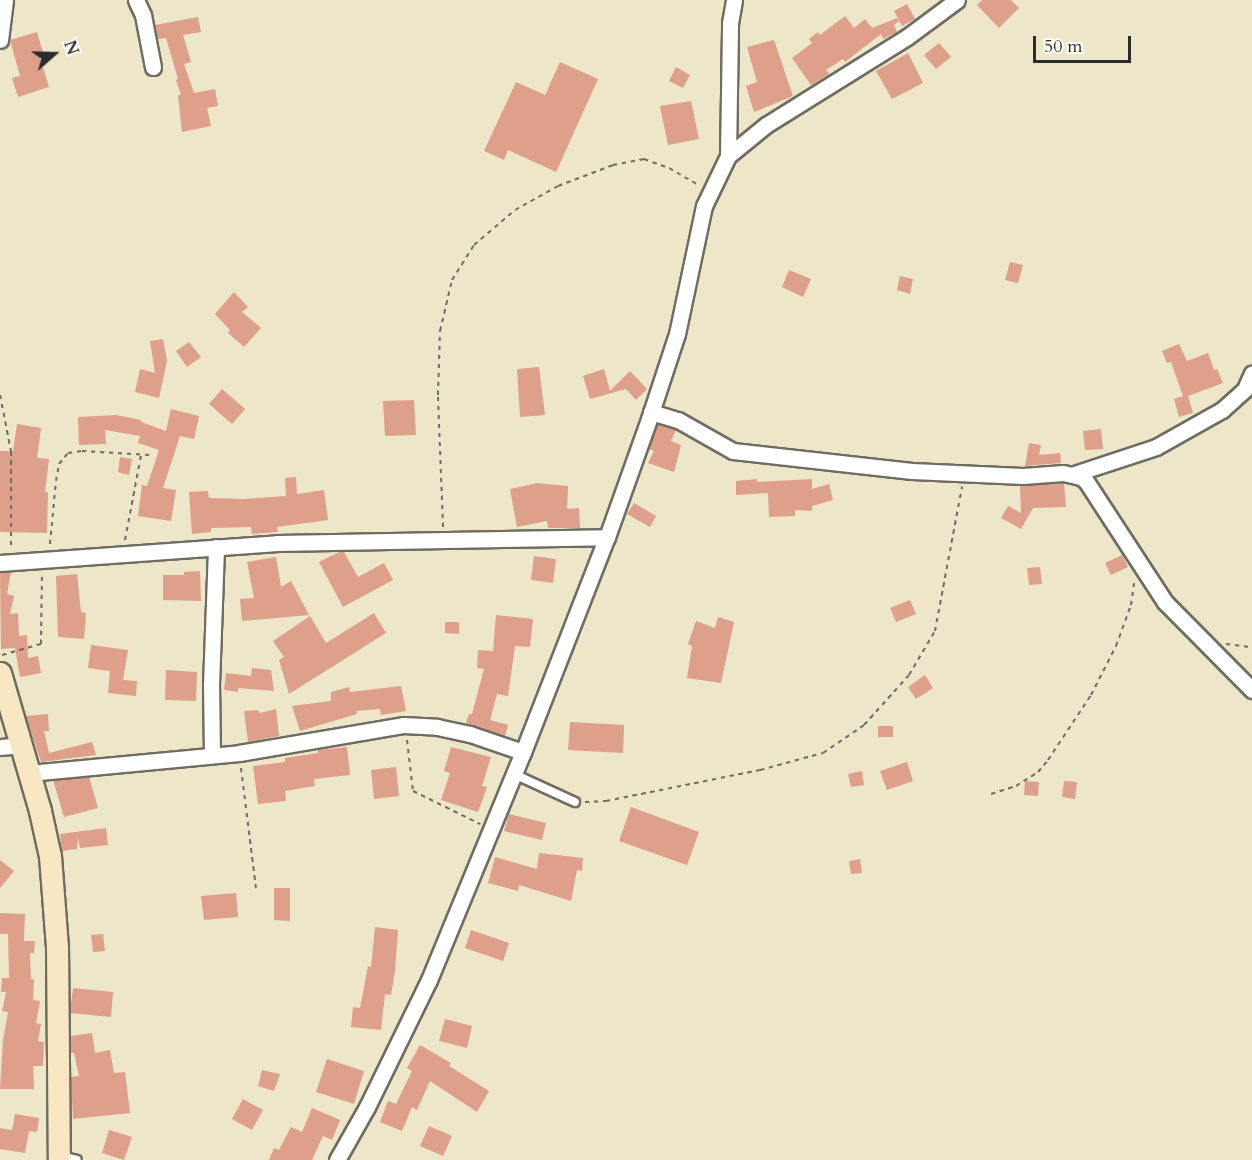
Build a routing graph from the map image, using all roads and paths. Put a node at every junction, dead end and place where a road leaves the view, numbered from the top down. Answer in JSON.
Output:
{"nodes":[{"id":1,"x":5,"y":0,"type":"edge"},
{"id":2,"x":136,"y":0,"type":"edge"},
{"id":3,"x":734,"y":0,"type":"edge"},
{"id":4,"x":957,"y":0,"type":"edge"},
{"id":5,"x":0,"y":40,"type":"edge"},
{"id":6,"x":153,"y":67,"type":"dead end"},
{"id":7,"x":728,"y":156,"type":"junction"},
{"id":8,"x":711,"y":192,"type":"junction"},
{"id":9,"x":1252,"y":373,"type":"edge"},
{"id":10,"x":0,"y":395,"type":"edge"},
{"id":11,"x":651,"y":412,"type":"junction"},
{"id":12,"x":141,"y":455,"type":"junction"},
{"id":13,"x":150,"y":455,"type":"dead end"},
{"id":14,"x":964,"y":472,"type":"junction"},
{"id":15,"x":1074,"y":474,"type":"junction"},
{"id":16,"x":606,"y":537,"type":"junction"},
{"id":17,"x":443,"y":540,"type":"junction"},
{"id":18,"x":216,"y":547,"type":"junction"},
{"id":19,"x":122,"y":554,"type":"junction"},
{"id":20,"x":45,"y":559,"type":"junction"},
{"id":21,"x":1138,"y":559,"type":"junction"},
{"id":22,"x":6,"y":563,"type":"edge"},
{"id":23,"x":0,"y":656,"type":"edge"},
{"id":24,"x":0,"y":673,"type":"edge"},
{"id":25,"x":1252,"y":690,"type":"edge"},
{"id":26,"x":405,"y":726,"type":"junction"},
{"id":27,"x":21,"y":745,"type":"junction"},
{"id":28,"x":0,"y":747,"type":"edge"},
{"id":29,"x":523,"y":752,"type":"junction"},
{"id":30,"x":239,"y":753,"type":"junction"},
{"id":31,"x":212,"y":754,"type":"junction"},
{"id":32,"x":29,"y":773,"type":"junction"},
{"id":33,"x":514,"y":774,"type":"junction"},
{"id":34,"x":992,"y":794,"type":"dead end"},
{"id":35,"x":575,"y":802,"type":"joint"},
{"id":36,"x":492,"y":830,"type":"junction"},
{"id":37,"x":256,"y":888,"type":"dead end"},
{"id":38,"x":65,"y":1159,"type":"edge"},
{"id":39,"x":337,"y":1160,"type":"edge"}],
"edges":[{"from":1,"to":5,"type":"street"},
{"from":2,"to":6,"type":"street"},
{"from":3,"to":7,"type":"street"},
{"from":4,"to":7,"type":"street"},
{"from":7,"to":8,"type":"street"},
{"from":8,"to":11,"type":"street"},
{"from":8,"to":17,"type":"path"},
{"from":9,"to":15,"type":"street"},
{"from":10,"to":22,"type":"path"},
{"from":11,"to":14,"type":"street"},
{"from":11,"to":16,"type":"street"},
{"from":12,"to":13,"type":"path"},
{"from":12,"to":19,"type":"path"},
{"from":12,"to":20,"type":"path"},
{"from":14,"to":15,"type":"street"},
{"from":14,"to":35,"type":"path"},
{"from":15,"to":21,"type":"street"},
{"from":16,"to":17,"type":"street"},
{"from":16,"to":29,"type":"street"},
{"from":17,"to":18,"type":"street"},
{"from":18,"to":19,"type":"street"},
{"from":18,"to":31,"type":"street"},
{"from":19,"to":20,"type":"street"},
{"from":20,"to":22,"type":"street"},
{"from":20,"to":23,"type":"path"},
{"from":21,"to":25,"type":"street"},
{"from":21,"to":34,"type":"path"},
{"from":24,"to":27,"type":"street"},
{"from":26,"to":29,"type":"street"},
{"from":26,"to":30,"type":"street"},
{"from":26,"to":36,"type":"path"},
{"from":27,"to":28,"type":"street"},
{"from":27,"to":32,"type":"street"},
{"from":29,"to":33,"type":"street"},
{"from":30,"to":31,"type":"street"},
{"from":30,"to":37,"type":"path"},
{"from":31,"to":32,"type":"street"},
{"from":32,"to":38,"type":"street"},
{"from":33,"to":35,"type":"lane"},
{"from":33,"to":36,"type":"street"},
{"from":36,"to":39,"type":"street"}]}
